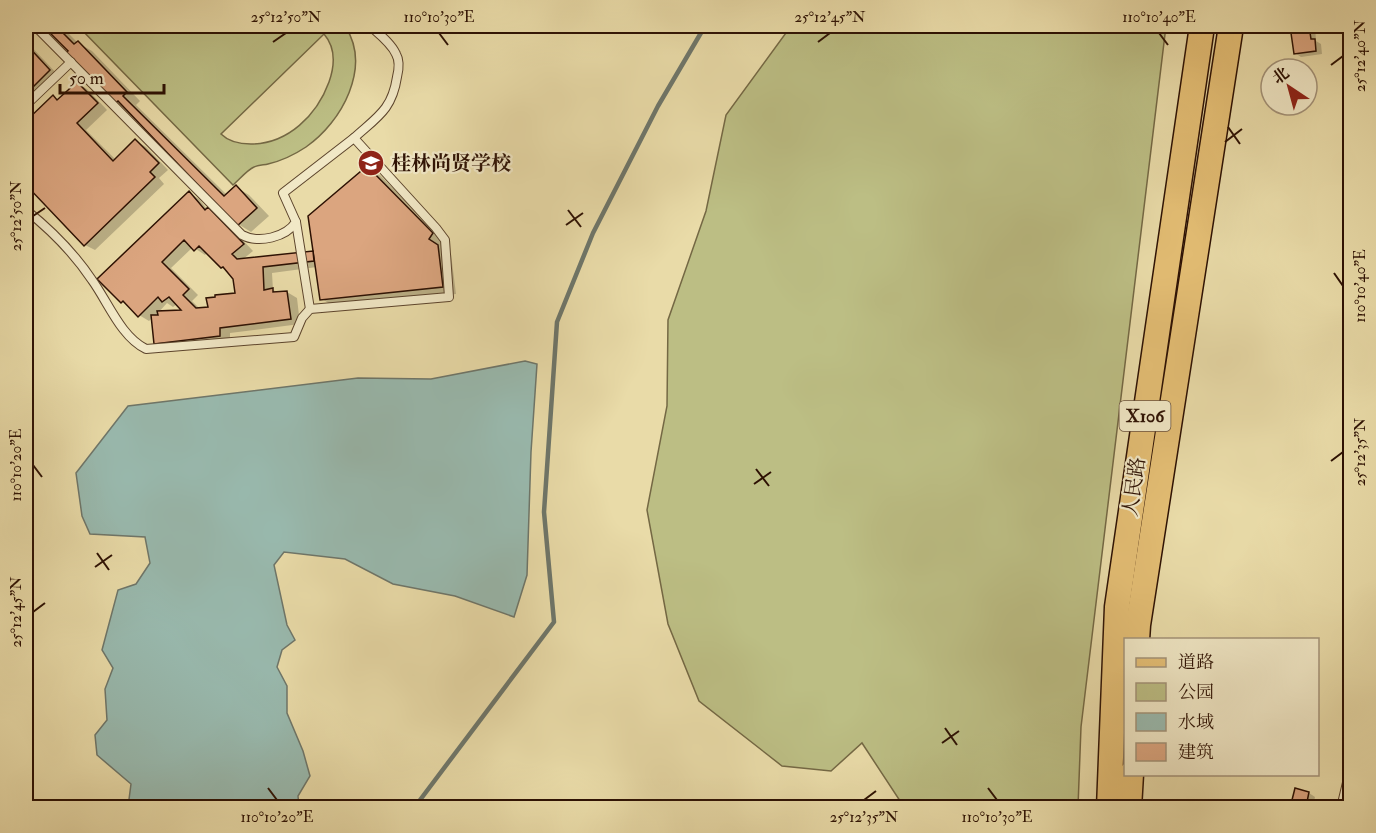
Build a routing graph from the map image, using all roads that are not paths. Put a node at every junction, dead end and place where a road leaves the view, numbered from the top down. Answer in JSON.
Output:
{"nodes":[{"id":1,"x":35,"y":26,"type":"edge"},
{"id":2,"x":370,"y":26,"type":"edge"},
{"id":3,"x":1202,"y":26,"type":"edge"},
{"id":4,"x":1231,"y":26,"type":"edge"},
{"id":5,"x":1333,"y":26,"type":"edge"},
{"id":6,"x":1315,"y":28,"type":"dead end"},
{"id":7,"x":71,"y":62,"type":"junction"},
{"id":8,"x":26,"y":105,"type":"edge"},
{"id":9,"x":354,"y":138,"type":"junction"},
{"id":10,"x":26,"y":210,"type":"edge"},
{"id":11,"x":296,"y":222,"type":"junction"},
{"id":12,"x":310,"y":309,"type":"junction"},
{"id":13,"x":1137,"y":638,"type":"edge"},
{"id":14,"x":1350,"y":770,"type":"edge"},
{"id":15,"x":1131,"y":776,"type":"edge"},
{"id":16,"x":1108,"y":807,"type":"edge"},
{"id":17,"x":1129,"y":807,"type":"edge"},
{"id":18,"x":1341,"y":807,"type":"edge"}],
"edges":[{"from":1,"to":7,"type":"lane"},
{"from":2,"to":9,"type":"lane"},
{"from":3,"to":16,"type":"main road","name":"人民路","number":"X106"},
{"from":4,"to":13,"type":"main road","name":"人民路","number":"X106"},
{"from":5,"to":6,"type":"lane"},
{"from":7,"to":8,"type":"lane"},
{"from":7,"to":11,"type":"lane"},
{"from":9,"to":11,"type":"lane"},
{"from":9,"to":12,"type":"lane"},
{"from":10,"to":12,"type":"lane"},
{"from":11,"to":12,"type":"lane"},
{"from":14,"to":18,"type":"lane"},
{"from":15,"to":17,"type":"main road"}]}
